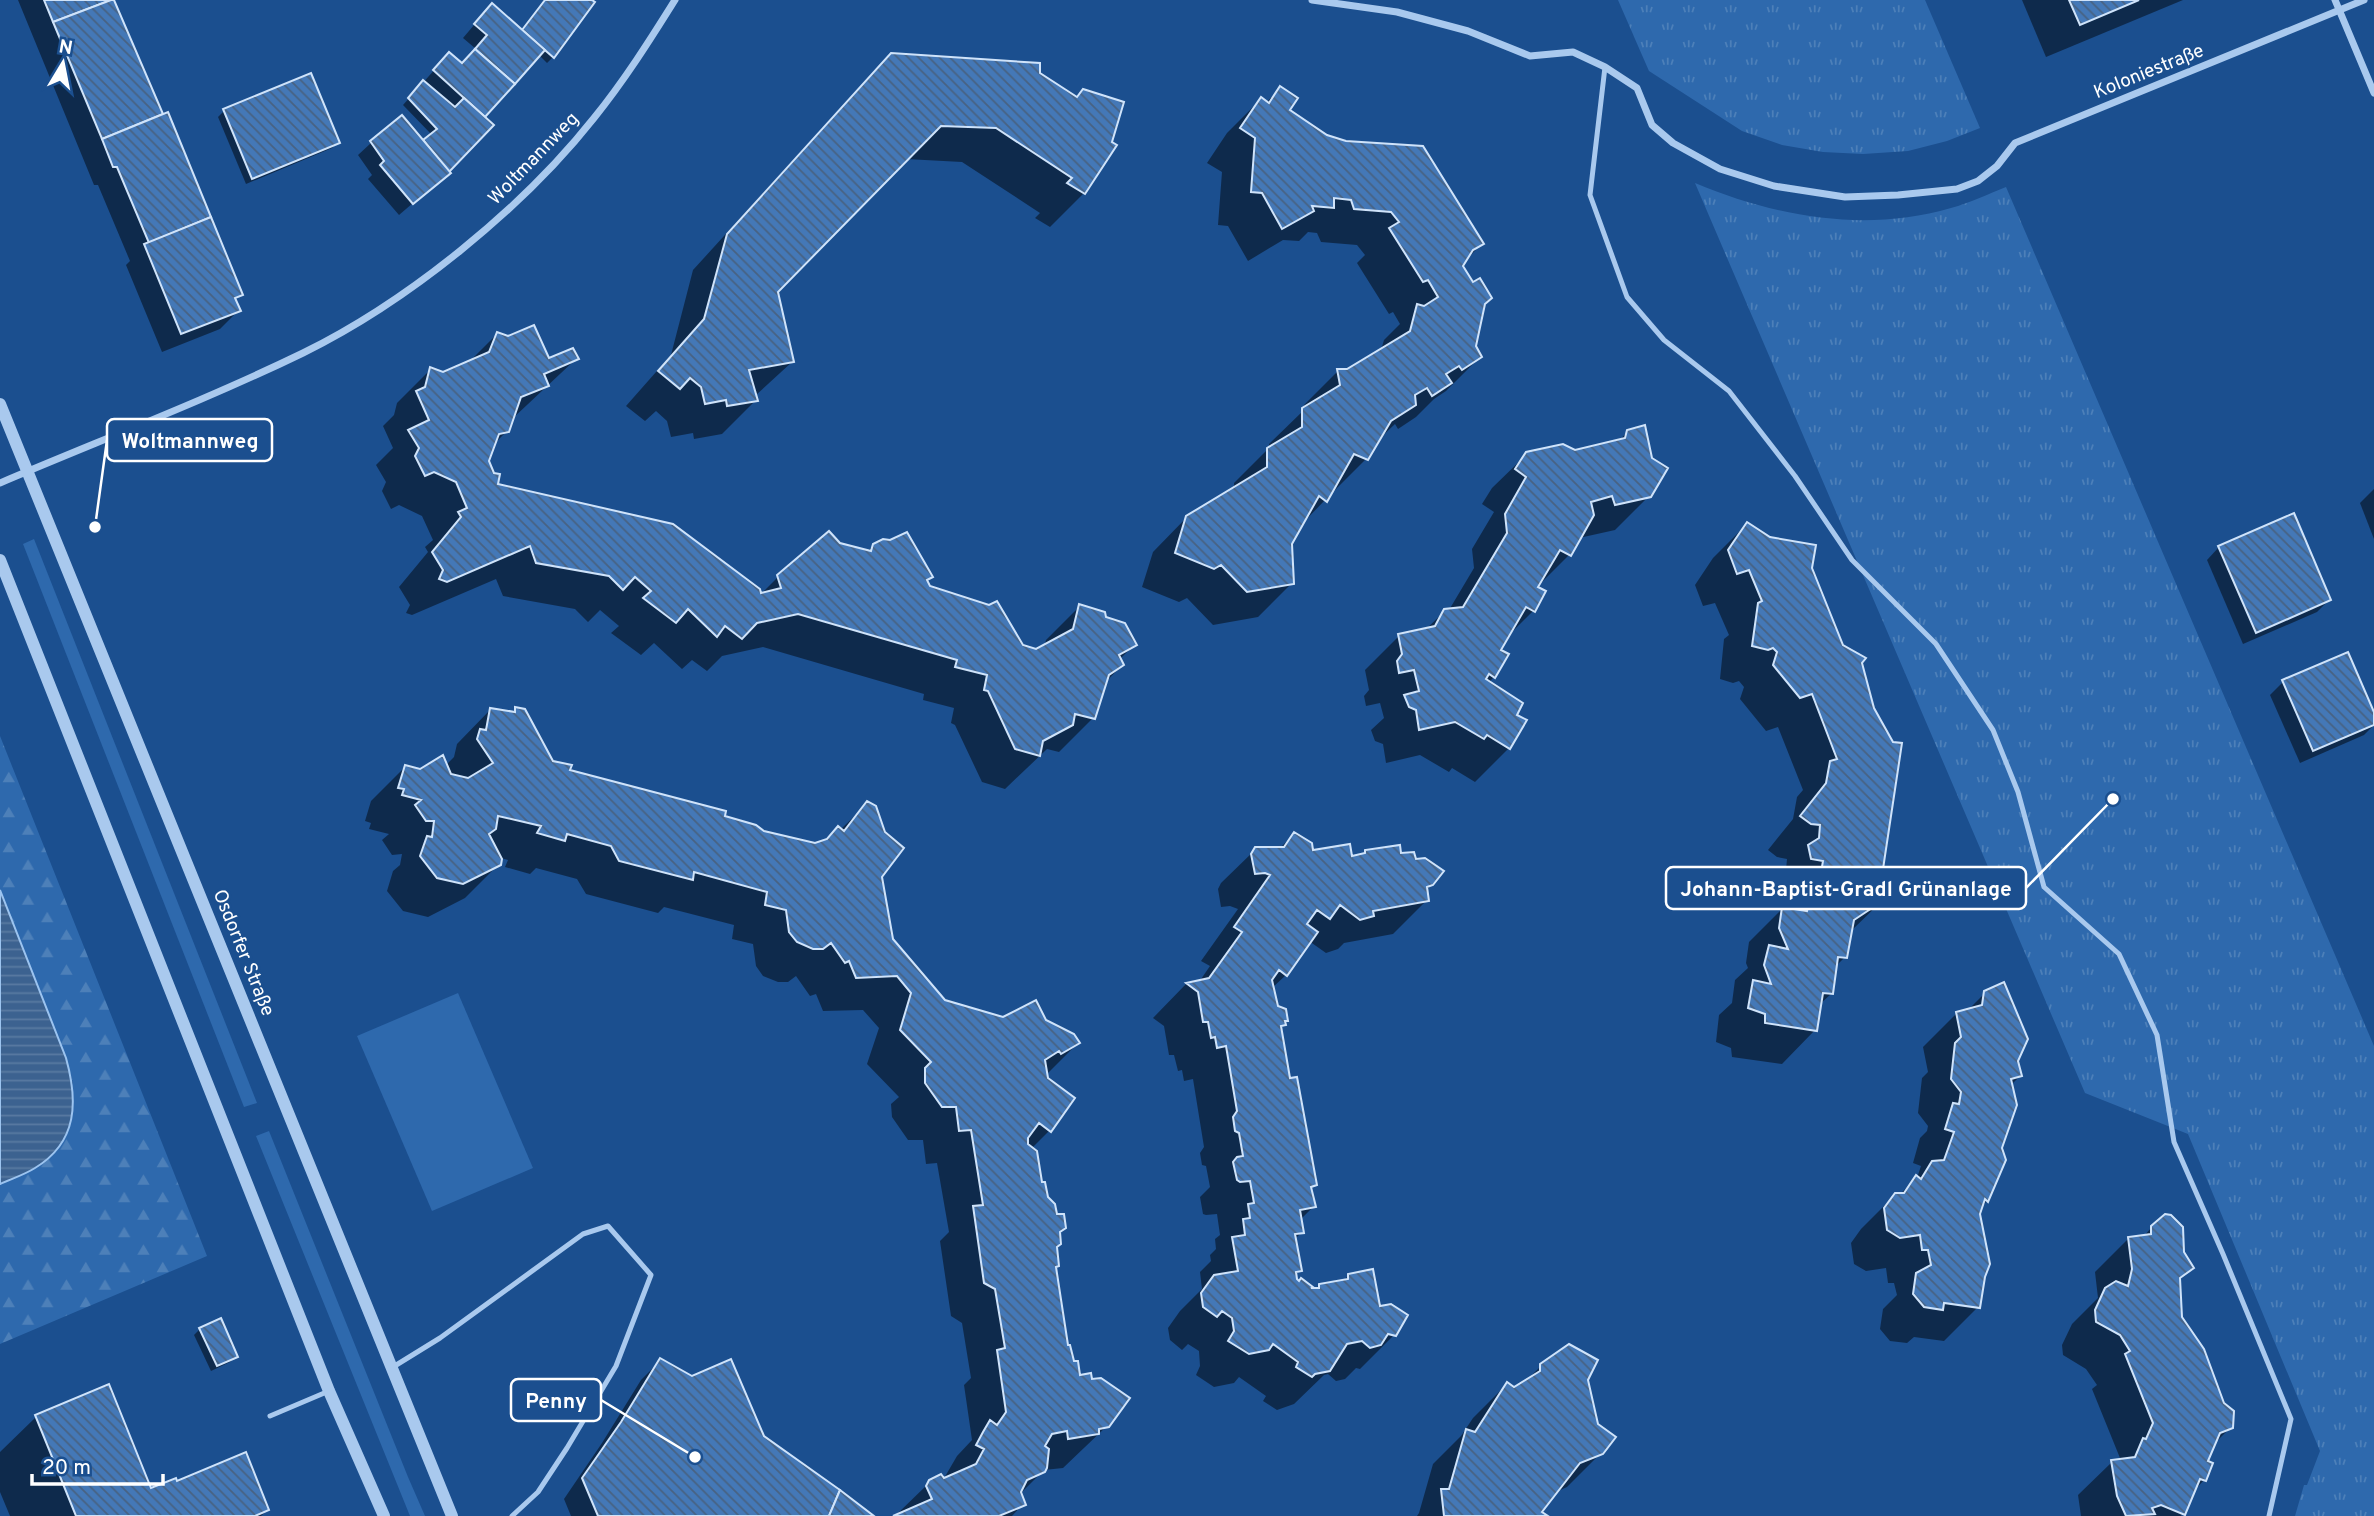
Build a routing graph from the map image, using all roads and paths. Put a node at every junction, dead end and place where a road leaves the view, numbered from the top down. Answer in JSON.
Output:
{"nodes":[{"id":1,"x":676,"y":0,"type":"edge"},
{"id":2,"x":1312,"y":0,"type":"edge"},
{"id":3,"x":2335,"y":0,"type":"edge"},
{"id":4,"x":2364,"y":0,"type":"edge"},
{"id":5,"x":2339,"y":11,"type":"junction"},
{"id":6,"x":1605,"y":67,"type":"junction"},
{"id":7,"x":2374,"y":93,"type":"edge"},
{"id":8,"x":0,"y":404,"type":"edge"},
{"id":9,"x":27,"y":471,"type":"junction"},
{"id":10,"x":0,"y":483,"type":"edge"},
{"id":11,"x":0,"y":560,"type":"edge"},
{"id":12,"x":390,"y":1369,"type":"junction"},
{"id":13,"x":329,"y":1391,"type":"junction"},
{"id":14,"x":270,"y":1416,"type":"dead end"},
{"id":15,"x":384,"y":1516,"type":"edge"},
{"id":16,"x":452,"y":1516,"type":"edge"},
{"id":17,"x":512,"y":1516,"type":"edge"},
{"id":18,"x":2269,"y":1516,"type":"edge"}],
"edges":[{"from":1,"to":9,"type":"street","name":"Woltmannweg"},
{"from":2,"to":6,"type":"street"},
{"from":3,"to":5,"type":"street"},
{"from":4,"to":5,"type":"street","name":"Koloniestraße"},
{"from":5,"to":6,"type":"street","name":"Koloniestraße"},
{"from":5,"to":7,"type":"street"},
{"from":6,"to":18,"type":"lane"},
{"from":8,"to":9,"type":"street","name":"Osdorfer Straße"},
{"from":9,"to":10,"type":"street","name":"Woltmannweg"},
{"from":9,"to":12,"type":"street","name":"Osdorfer Straße"},
{"from":11,"to":13,"type":"street"},
{"from":12,"to":16,"type":"street","name":"Osdorfer Straße"},
{"from":12,"to":17,"type":"lane"},
{"from":13,"to":14,"type":"lane"},
{"from":13,"to":15,"type":"street"}]}
